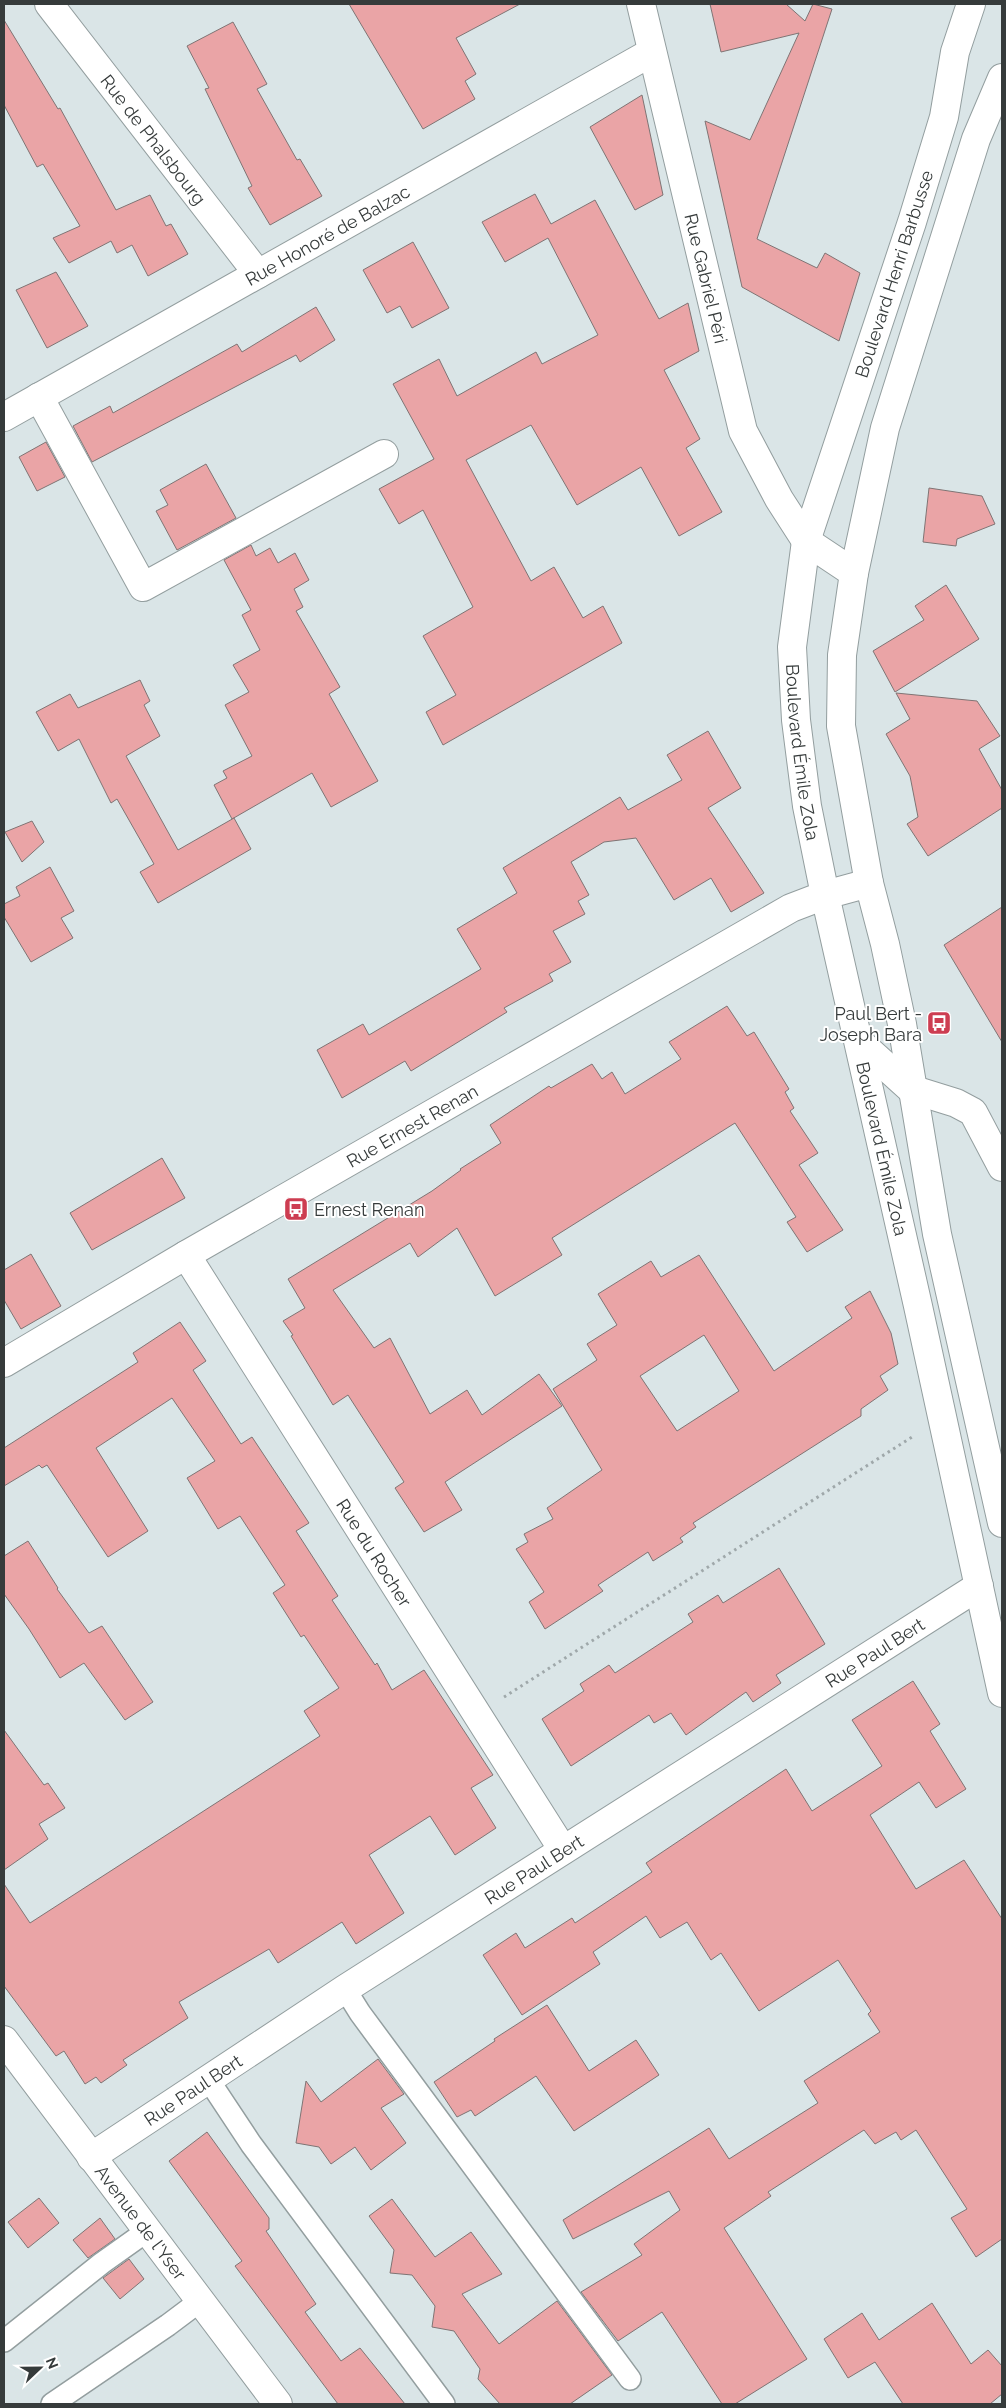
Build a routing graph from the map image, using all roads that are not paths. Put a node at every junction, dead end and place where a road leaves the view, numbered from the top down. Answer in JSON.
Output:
{"nodes":[{"id":1,"x":49,"y":4,"type":"edge"},
{"id":2,"x":641,"y":4,"type":"edge"},
{"id":3,"x":970,"y":4,"type":"edge"},
{"id":4,"x":652,"y":52,"type":"junction"},
{"id":5,"x":1002,"y":78,"type":"edge"},
{"id":6,"x":258,"y":274,"type":"junction"},
{"id":7,"x":38,"y":397,"type":"junction"},
{"id":8,"x":4,"y":417,"type":"edge"},
{"id":9,"x":384,"y":454,"type":"dead end"},
{"id":10,"x":806,"y":541,"type":"junction"},
{"id":11,"x":854,"y":573,"type":"junction"},
{"id":12,"x":870,"y":883,"type":"junction"},
{"id":13,"x":825,"y":895,"type":"junction"},
{"id":14,"x":859,"y":1042,"type":"junction"},
{"id":15,"x":911,"y":1089,"type":"junction"},
{"id":16,"x":1002,"y":1167,"type":"edge"},
{"id":17,"x":186,"y":1255,"type":"junction"},
{"id":18,"x":4,"y":1364,"type":"edge"},
{"id":19,"x":1002,"y":1523,"type":"edge"},
{"id":20,"x":978,"y":1586,"type":"junction"},
{"id":21,"x":1002,"y":1693,"type":"edge"},
{"id":22,"x":563,"y":1850,"type":"junction"},
{"id":23,"x":345,"y":1988,"type":"junction"},
{"id":24,"x":4,"y":2040,"type":"edge"},
{"id":25,"x":208,"y":2080,"type":"junction"},
{"id":26,"x":91,"y":2157,"type":"junction"},
{"id":27,"x":147,"y":2231,"type":"junction"},
{"id":28,"x":200,"y":2301,"type":"junction"},
{"id":29,"x":4,"y":2341,"type":"edge"},
{"id":30,"x":630,"y":2379,"type":"dead end"},
{"id":31,"x":52,"y":2404,"type":"edge"},
{"id":32,"x":278,"y":2404,"type":"edge"},
{"id":33,"x":444,"y":2404,"type":"edge"}],
"edges":[{"from":1,"to":6,"type":"street","name":"Rue de Phalsbourg"},
{"from":2,"to":4,"type":"street","name":"Rue Gabriel Péri"},
{"from":3,"to":10,"type":"street","name":"Boulevard Henri Barbusse"},
{"from":4,"to":6,"type":"street","name":"Rue Honoré de Balzac"},
{"from":4,"to":10,"type":"street","name":"Rue Gabriel Péri"},
{"from":5,"to":11,"type":"street","name":"Boulevard Henri Barbusse"},
{"from":6,"to":7,"type":"street","name":"Rue Honoré de Balzac"},
{"from":7,"to":8,"type":"street","name":"Rue Honoré de Balzac"},
{"from":7,"to":9,"type":"street"},
{"from":10,"to":11,"type":"street"},
{"from":10,"to":13,"type":"street","name":"Boulevard Émile Zola"},
{"from":11,"to":12,"type":"street","name":"Boulevard Émile Zola"},
{"from":12,"to":13,"type":"street","name":"Rue Ernest Renan"},
{"from":12,"to":15,"type":"street","name":"Boulevard Émile Zola"},
{"from":13,"to":14,"type":"street","name":"Boulevard Émile Zola"},
{"from":13,"to":17,"type":"street","name":"Rue Ernest Renan"},
{"from":14,"to":15,"type":"street"},
{"from":14,"to":20,"type":"street","name":"Boulevard Émile Zola"},
{"from":15,"to":16,"type":"street"},
{"from":15,"to":19,"type":"street","name":"Boulevard Émile Zola"},
{"from":17,"to":18,"type":"street","name":"Rue Ernest Renan"},
{"from":17,"to":22,"type":"street","name":"Rue du Rocher"},
{"from":20,"to":21,"type":"street","name":"Boulevard Émile Zola"},
{"from":20,"to":22,"type":"street","name":"Rue Paul Bert"},
{"from":22,"to":23,"type":"street","name":"Rue Paul Bert"},
{"from":23,"to":25,"type":"street","name":"Rue Paul Bert"},
{"from":23,"to":30,"type":"lane"},
{"from":24,"to":26,"type":"street","name":"Avenue de l'Yser"},
{"from":25,"to":26,"type":"street","name":"Rue Paul Bert"},
{"from":25,"to":33,"type":"lane"},
{"from":26,"to":27,"type":"street","name":"Avenue de l'Yser"},
{"from":27,"to":28,"type":"street","name":"Avenue de l'Yser"},
{"from":27,"to":29,"type":"lane"},
{"from":28,"to":31,"type":"lane"},
{"from":28,"to":32,"type":"street","name":"Avenue de l'Yser"}]}
